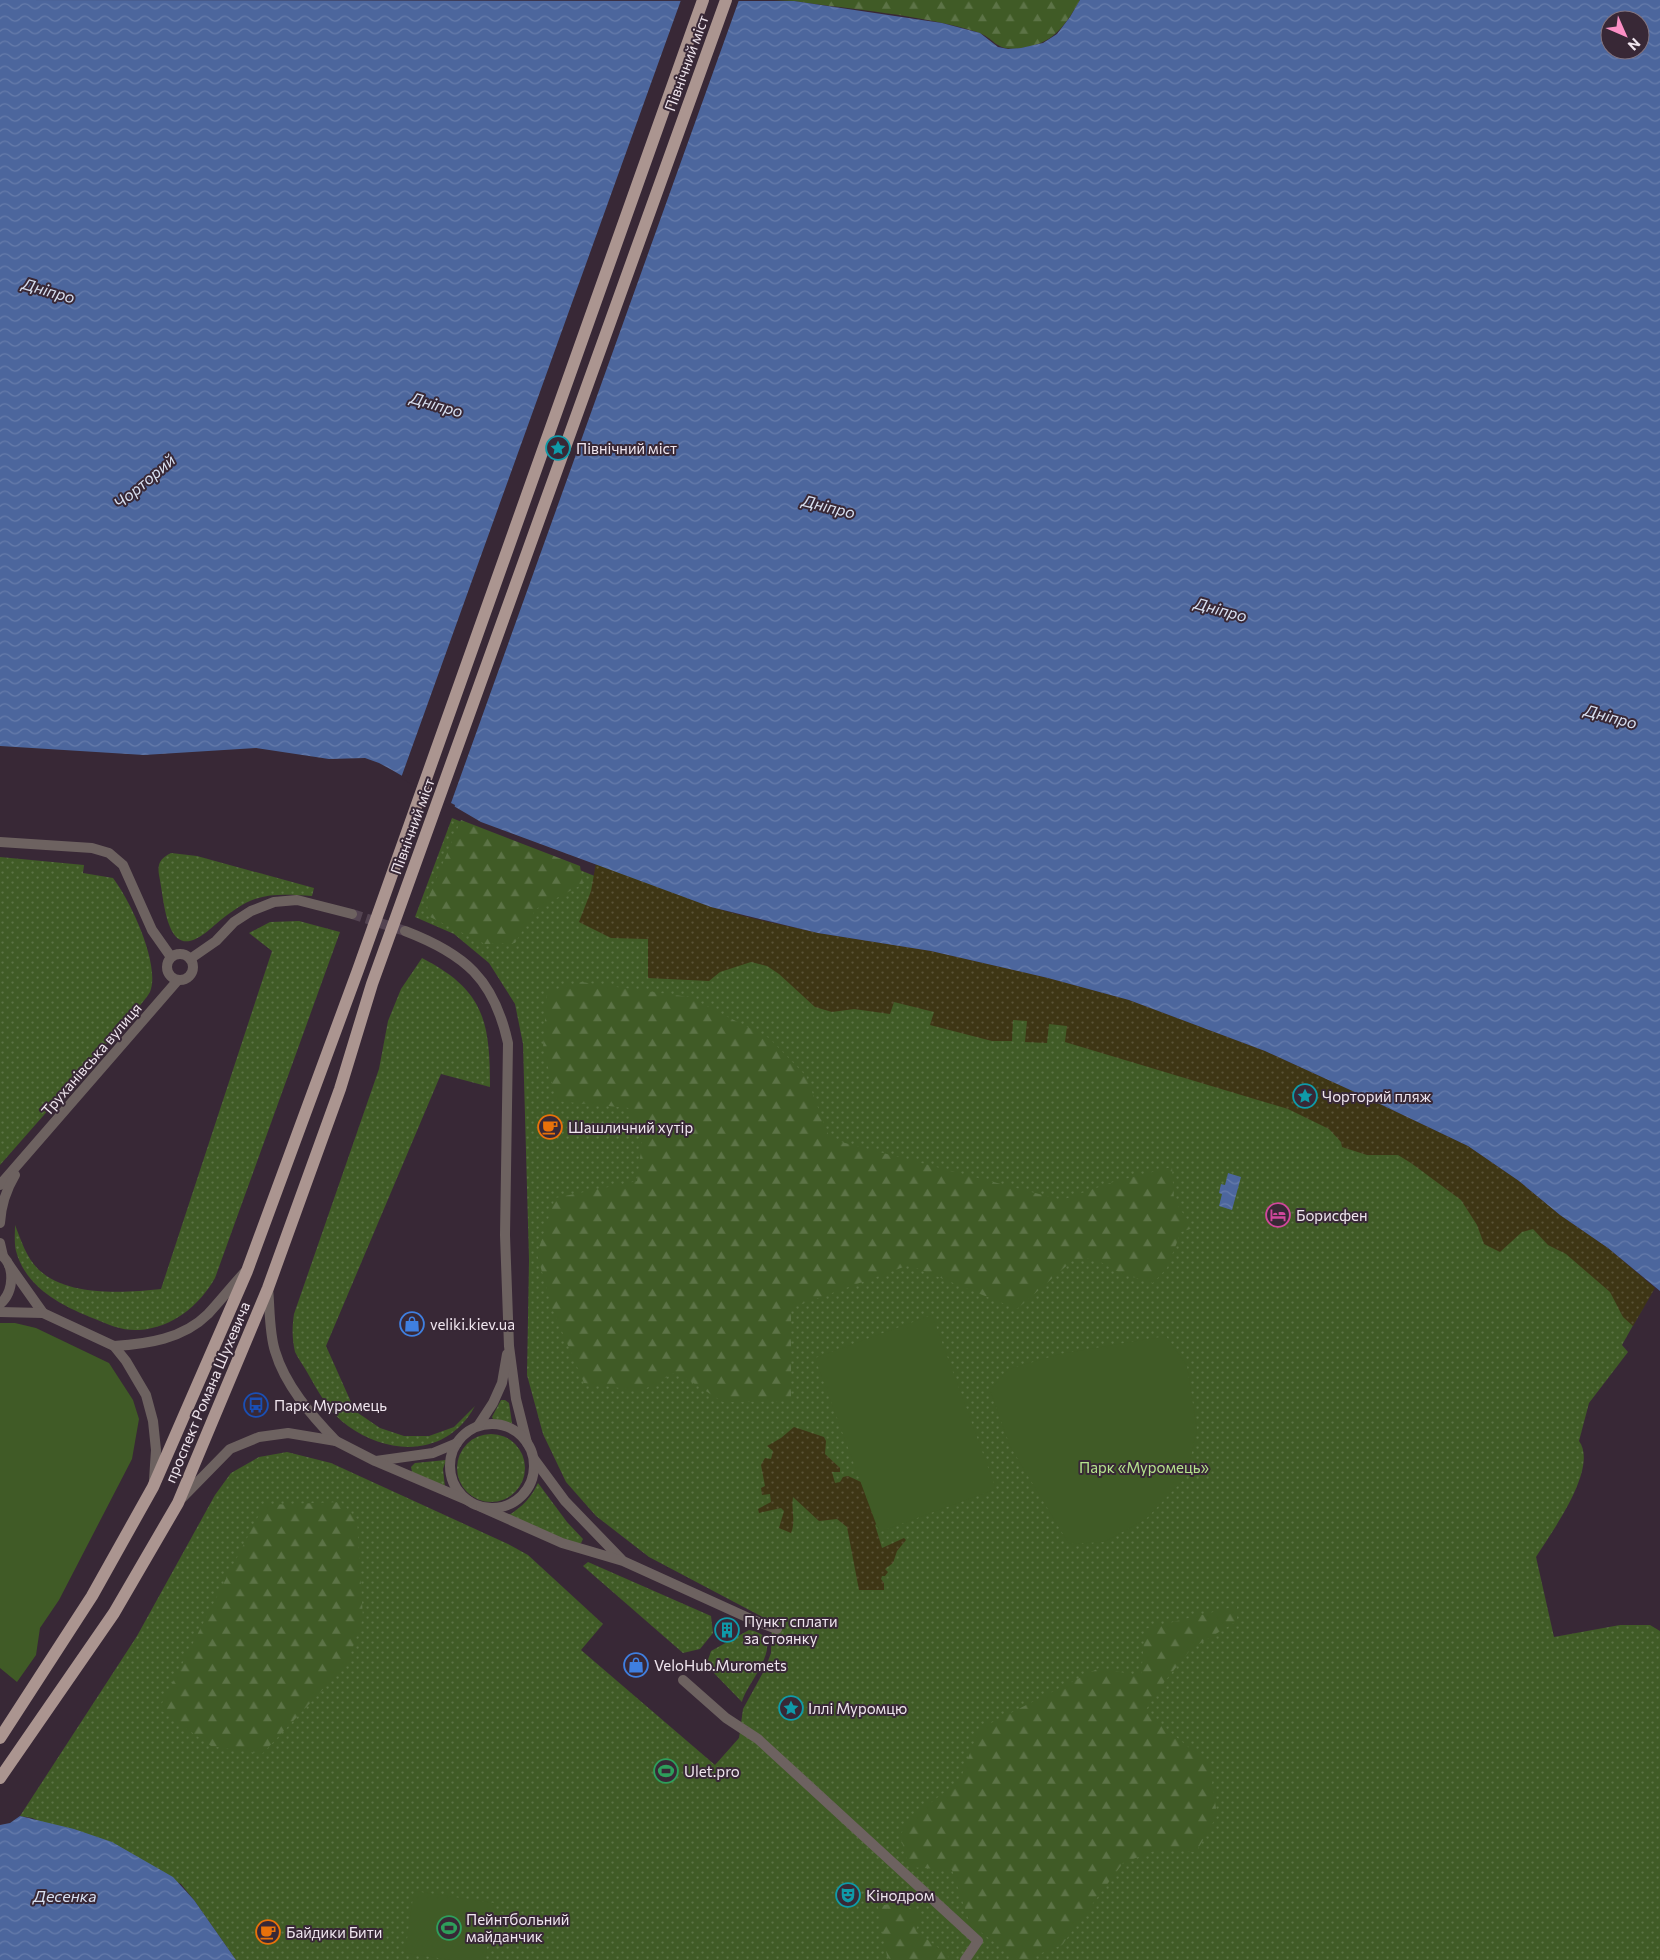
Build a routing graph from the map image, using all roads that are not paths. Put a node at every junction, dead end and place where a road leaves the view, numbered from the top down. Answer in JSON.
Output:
{"nodes":[{"id":1,"x":703,"y":0,"type":"edge"},
{"id":2,"x":726,"y":0,"type":"edge"},
{"id":3,"x":0,"y":842,"type":"edge"},
{"id":4,"x":352,"y":914,"type":"tunnel mouth"},
{"id":5,"x":405,"y":930,"type":"tunnel mouth"},
{"id":6,"x":170,"y":957,"type":"junction"},
{"id":7,"x":190,"y":959,"type":"junction"},
{"id":8,"x":355,"y":978,"type":"joint"},
{"id":9,"x":178,"y":980,"type":"junction"},
{"id":10,"x":372,"y":984,"type":"joint"},
{"id":11,"x":25,"y":1156,"type":"junction"},
{"id":12,"x":0,"y":1186,"type":"edge"},
{"id":13,"x":0,"y":1223,"type":"edge"},
{"id":14,"x":0,"y":1243,"type":"edge"},
{"id":15,"x":4,"y":1258,"type":"edge"},
{"id":16,"x":246,"y":1271,"type":"junction"},
{"id":17,"x":268,"y":1288,"type":"junction"},
{"id":18,"x":0,"y":1304,"type":"edge"},
{"id":19,"x":0,"y":1312,"type":"edge"},
{"id":20,"x":43,"y":1313,"type":"junction"},
{"id":21,"x":114,"y":1346,"type":"junction"},
{"id":22,"x":508,"y":1346,"type":"junction"},
{"id":23,"x":478,"y":1426,"type":"junction"},
{"id":24,"x":336,"y":1441,"type":"junction"},
{"id":25,"x":457,"y":1443,"type":"junction"},
{"id":26,"x":527,"y":1443,"type":"junction"},
{"id":27,"x":534,"y":1459,"type":"junction"},
{"id":28,"x":374,"y":1461,"type":"junction"},
{"id":29,"x":153,"y":1488,"type":"junction"},
{"id":30,"x":469,"y":1501,"type":"junction"},
{"id":31,"x":178,"y":1503,"type":"junction"},
{"id":32,"x":481,"y":1507,"type":"junction"},
{"id":33,"x":623,"y":1561,"type":"junction"},
{"id":34,"x":777,"y":1629,"type":"dead end"},
{"id":35,"x":683,"y":1680,"type":"dead end"},
{"id":36,"x":0,"y":1738,"type":"edge"},
{"id":37,"x":0,"y":1778,"type":"edge"},
{"id":38,"x":965,"y":1960,"type":"edge"}],
"edges":[{"from":1,"to":8,"type":"main road","name":"Північний міст"},
{"from":2,"to":10,"type":"main road","name":"Північний міст"},
{"from":3,"to":6,"type":"street"},
{"from":4,"to":7,"type":"street"},
{"from":5,"to":22,"type":"street"},
{"from":6,"to":7,"type":"street"},
{"from":6,"to":9,"type":"street"},
{"from":7,"to":9,"type":"street"},
{"from":8,"to":16,"type":"main road","name":"проспект Романа Шухевича"},
{"from":9,"to":11,"type":"street","name":"Труханівська вулиця"},
{"from":10,"to":17,"type":"main road","name":"проспект Романа Шухевича"},
{"from":11,"to":12,"type":"street","name":"Труханівська вулиця"},
{"from":11,"to":13,"type":"street","name":"Труханівська вулиця"},
{"from":14,"to":15,"type":"street"},
{"from":15,"to":18,"type":"street"},
{"from":15,"to":20,"type":"street"},
{"from":16,"to":21,"type":"street"},
{"from":16,"to":29,"type":"main road","name":"проспект Романа Шухевича"},
{"from":17,"to":24,"type":"street"},
{"from":17,"to":31,"type":"main road","name":"проспект Романа Шухевича"},
{"from":19,"to":20,"type":"street"},
{"from":20,"to":21,"type":"street"},
{"from":21,"to":29,"type":"street"},
{"from":22,"to":23,"type":"street"},
{"from":22,"to":26,"type":"street"},
{"from":23,"to":25,"type":"street"},
{"from":23,"to":26,"type":"street"},
{"from":24,"to":28,"type":"street"},
{"from":24,"to":31,"type":"street"},
{"from":25,"to":28,"type":"street"},
{"from":25,"to":30,"type":"street"},
{"from":26,"to":27,"type":"street"},
{"from":27,"to":32,"type":"street"},
{"from":27,"to":33,"type":"street"},
{"from":28,"to":30,"type":"street"},
{"from":29,"to":36,"type":"main road","name":"проспект Романа Шухевича"},
{"from":30,"to":32,"type":"street"},
{"from":31,"to":37,"type":"main road","name":"проспект Романа Шухевича"},
{"from":32,"to":33,"type":"street"},
{"from":33,"to":34,"type":"street"},
{"from":35,"to":38,"type":"street"}]}
